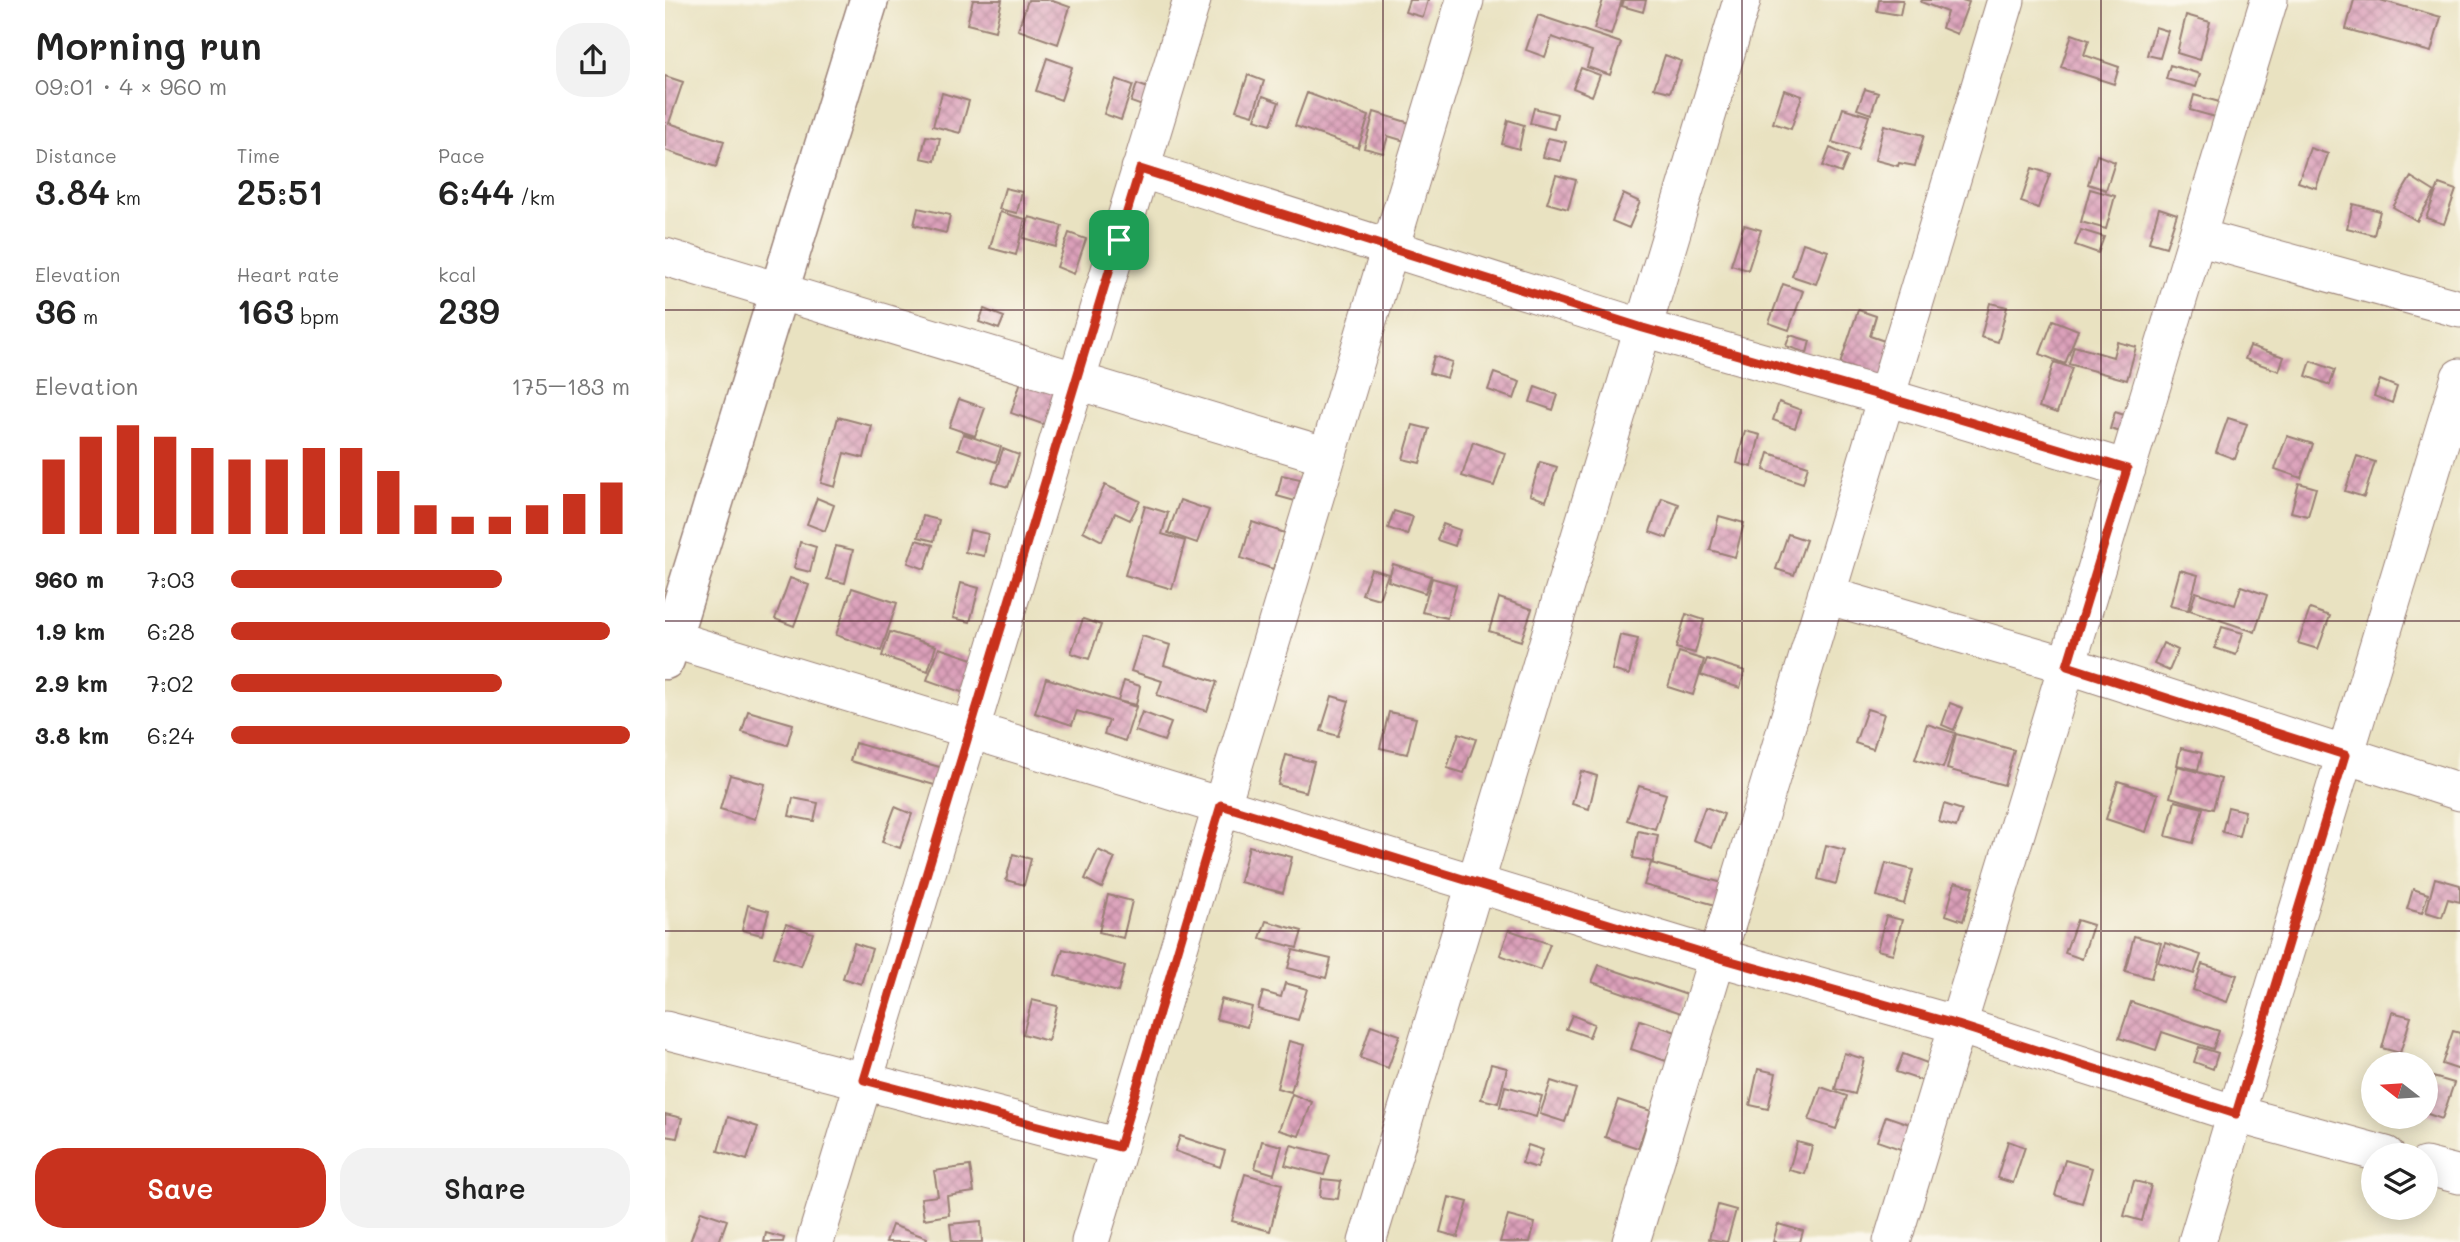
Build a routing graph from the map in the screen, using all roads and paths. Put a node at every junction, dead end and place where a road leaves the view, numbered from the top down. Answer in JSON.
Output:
{"nodes":[{"id":1,"x":869,"y":0,"type":"edge"},
{"id":2,"x":1192,"y":0,"type":"edge"},
{"id":3,"x":1465,"y":0,"type":"edge"},
{"id":4,"x":1742,"y":0,"type":"edge"},
{"id":5,"x":2006,"y":0,"type":"edge"},
{"id":6,"x":2269,"y":0,"type":"edge"},
{"id":7,"x":1140,"y":169,"type":"junction"},
{"id":8,"x":2197,"y":237,"type":"junction"},
{"id":9,"x":1389,"y":250,"type":"junction"},
{"id":10,"x":665,"y":257,"type":"edge"},
{"id":11,"x":779,"y":293,"type":"junction"},
{"id":12,"x":2460,"y":309,"type":"edge"},
{"id":13,"x":1643,"y":328,"type":"junction"},
{"id":14,"x":2460,"y":377,"type":"edge"},
{"id":15,"x":1077,"y":380,"type":"junction"},
{"id":16,"x":1886,"y":397,"type":"junction"},
{"id":17,"x":1327,"y":456,"type":"junction"},
{"id":18,"x":2127,"y":469,"type":"junction"},
{"id":19,"x":1826,"y":595,"type":"junction"},
{"id":20,"x":667,"y":645,"type":"edge"},
{"id":21,"x":2067,"y":666,"type":"junction"},
{"id":22,"x":971,"y":728,"type":"junction"},
{"id":23,"x":2345,"y":755,"type":"junction"},
{"id":24,"x":2460,"y":792,"type":"edge"},
{"id":25,"x":1221,"y":805,"type":"junction"},
{"id":26,"x":1476,"y":883,"type":"junction"},
{"id":27,"x":1717,"y":957,"type":"junction"},
{"id":28,"x":1958,"y":1025,"type":"junction"},
{"id":29,"x":665,"y":1030,"type":"edge"},
{"id":30,"x":864,"y":1080,"type":"junction"},
{"id":31,"x":2236,"y":1114,"type":"junction"},
{"id":32,"x":1119,"y":1147,"type":"junction"},
{"id":33,"x":2361,"y":1148,"type":"edge"},
{"id":34,"x":2438,"y":1169,"type":"edge"},
{"id":35,"x":2460,"y":1175,"type":"edge"},
{"id":36,"x":815,"y":1242,"type":"edge"},
{"id":37,"x":1090,"y":1242,"type":"edge"},
{"id":38,"x":1367,"y":1242,"type":"edge"},
{"id":39,"x":1630,"y":1242,"type":"edge"},
{"id":40,"x":1892,"y":1242,"type":"edge"},
{"id":41,"x":2197,"y":1242,"type":"edge"}],
"edges":[{"from":1,"to":11,"type":"street"},
{"from":2,"to":7,"type":"street"},
{"from":3,"to":9,"type":"street"},
{"from":4,"to":13,"type":"street"},
{"from":5,"to":16,"type":"street"},
{"from":6,"to":8,"type":"street"},
{"from":7,"to":9,"type":"street"},
{"from":7,"to":15,"type":"street"},
{"from":8,"to":12,"type":"street"},
{"from":8,"to":18,"type":"street"},
{"from":9,"to":13,"type":"street"},
{"from":9,"to":17,"type":"street"},
{"from":10,"to":11,"type":"street"},
{"from":11,"to":15,"type":"street"},
{"from":11,"to":20,"type":"street"},
{"from":13,"to":16,"type":"street"},
{"from":13,"to":26,"type":"street"},
{"from":14,"to":23,"type":"street"},
{"from":15,"to":17,"type":"street"},
{"from":15,"to":22,"type":"street"},
{"from":16,"to":18,"type":"street"},
{"from":16,"to":19,"type":"street"},
{"from":17,"to":25,"type":"street"},
{"from":18,"to":21,"type":"street"},
{"from":19,"to":21,"type":"street"},
{"from":19,"to":27,"type":"street"},
{"from":20,"to":22,"type":"street"},
{"from":21,"to":23,"type":"street"},
{"from":21,"to":28,"type":"street"},
{"from":22,"to":25,"type":"street"},
{"from":22,"to":30,"type":"street"},
{"from":23,"to":24,"type":"street"},
{"from":23,"to":31,"type":"street"},
{"from":25,"to":26,"type":"street"},
{"from":25,"to":32,"type":"street"},
{"from":26,"to":27,"type":"street"},
{"from":26,"to":38,"type":"street"},
{"from":27,"to":28,"type":"street"},
{"from":27,"to":39,"type":"street"},
{"from":28,"to":31,"type":"street"},
{"from":28,"to":40,"type":"street"},
{"from":29,"to":30,"type":"street"},
{"from":30,"to":32,"type":"street"},
{"from":30,"to":36,"type":"street"},
{"from":31,"to":33,"type":"street"},
{"from":31,"to":41,"type":"street"},
{"from":32,"to":37,"type":"street"},
{"from":34,"to":35,"type":"street"}]}
